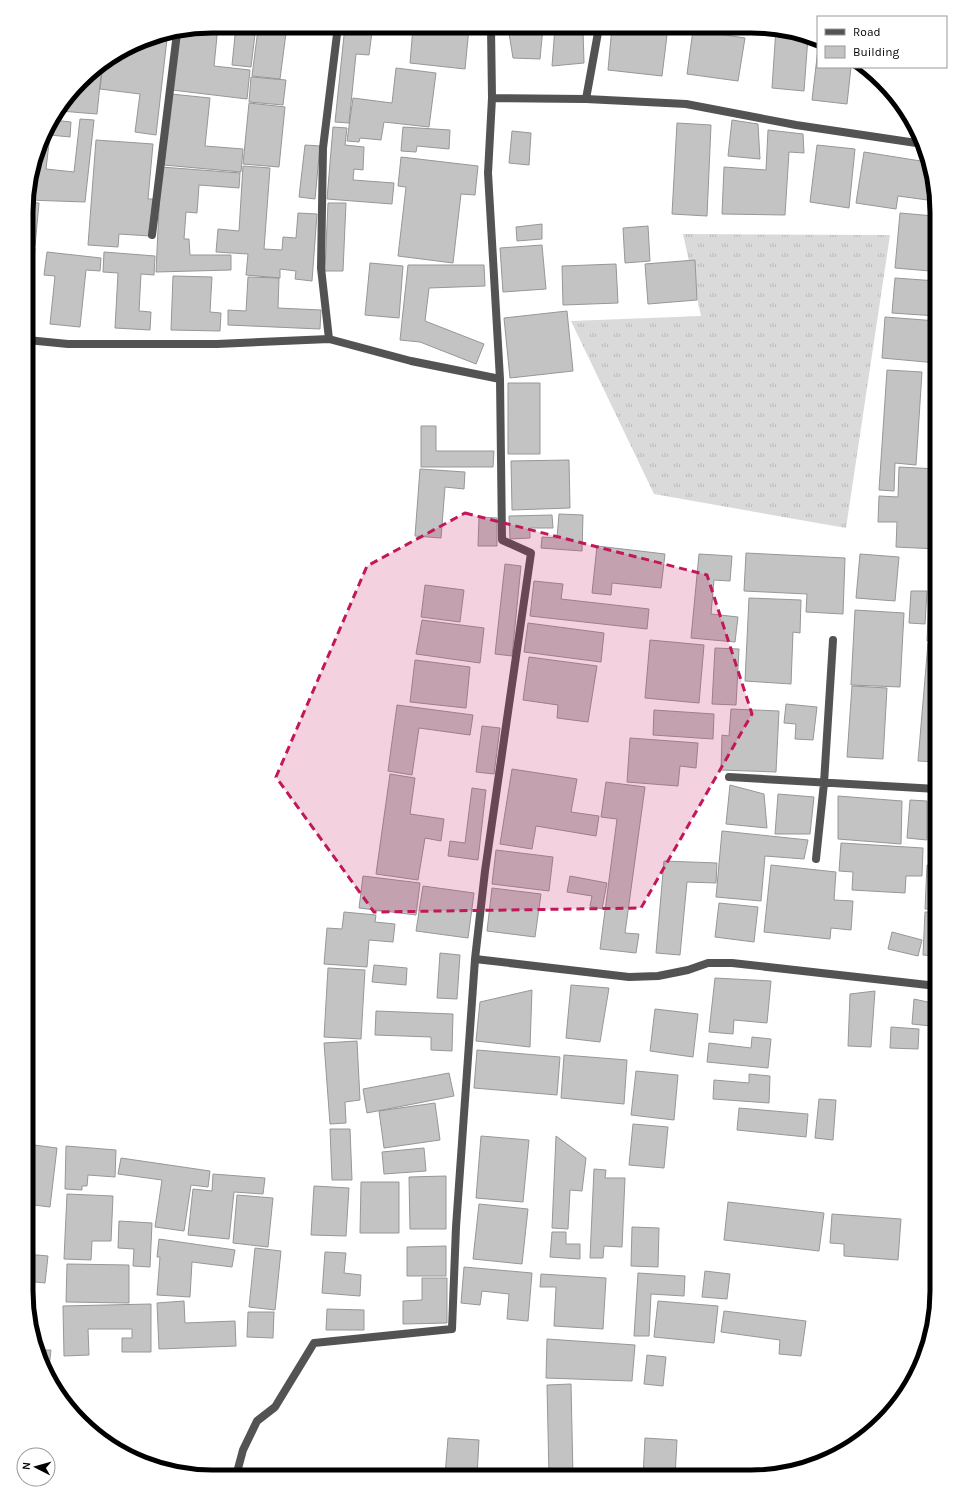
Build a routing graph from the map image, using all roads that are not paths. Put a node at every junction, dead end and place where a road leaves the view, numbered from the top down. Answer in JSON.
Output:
{"nodes":[{"id":1,"x":337,"y":33,"type":"edge"},
{"id":2,"x":491,"y":33,"type":"edge"},
{"id":3,"x":598,"y":33,"type":"edge"},
{"id":4,"x":177,"y":36,"type":"edge"},
{"id":5,"x":492,"y":98,"type":"junction"},
{"id":6,"x":586,"y":99,"type":"junction"},
{"id":7,"x":915,"y":143,"type":"edge"},
{"id":8,"x":152,"y":235,"type":"dead end"},
{"id":9,"x":329,"y":340,"type":"junction"},
{"id":10,"x":33,"y":341,"type":"edge"},
{"id":11,"x":500,"y":379,"type":"junction"},
{"id":12,"x":832,"y":640,"type":"dead end"},
{"id":13,"x":729,"y":777,"type":"dead end"},
{"id":14,"x":824,"y":783,"type":"junction"},
{"id":15,"x":930,"y":789,"type":"edge"},
{"id":16,"x":816,"y":859,"type":"dead end"},
{"id":17,"x":475,"y":959,"type":"junction"},
{"id":18,"x":930,"y":985,"type":"edge"},
{"id":19,"x":238,"y":1470,"type":"edge"}],
"edges":[{"from":1,"to":9,"type":"street"},
{"from":2,"to":5,"type":"street"},
{"from":3,"to":6,"type":"street"},
{"from":4,"to":8,"type":"street"},
{"from":5,"to":6,"type":"street"},
{"from":5,"to":11,"type":"street"},
{"from":6,"to":7,"type":"street"},
{"from":9,"to":10,"type":"street"},
{"from":9,"to":11,"type":"street"},
{"from":11,"to":17,"type":"street"},
{"from":12,"to":14,"type":"street"},
{"from":13,"to":14,"type":"street"},
{"from":14,"to":15,"type":"street"},
{"from":14,"to":16,"type":"street"},
{"from":17,"to":18,"type":"street"},
{"from":17,"to":19,"type":"street"}]}
